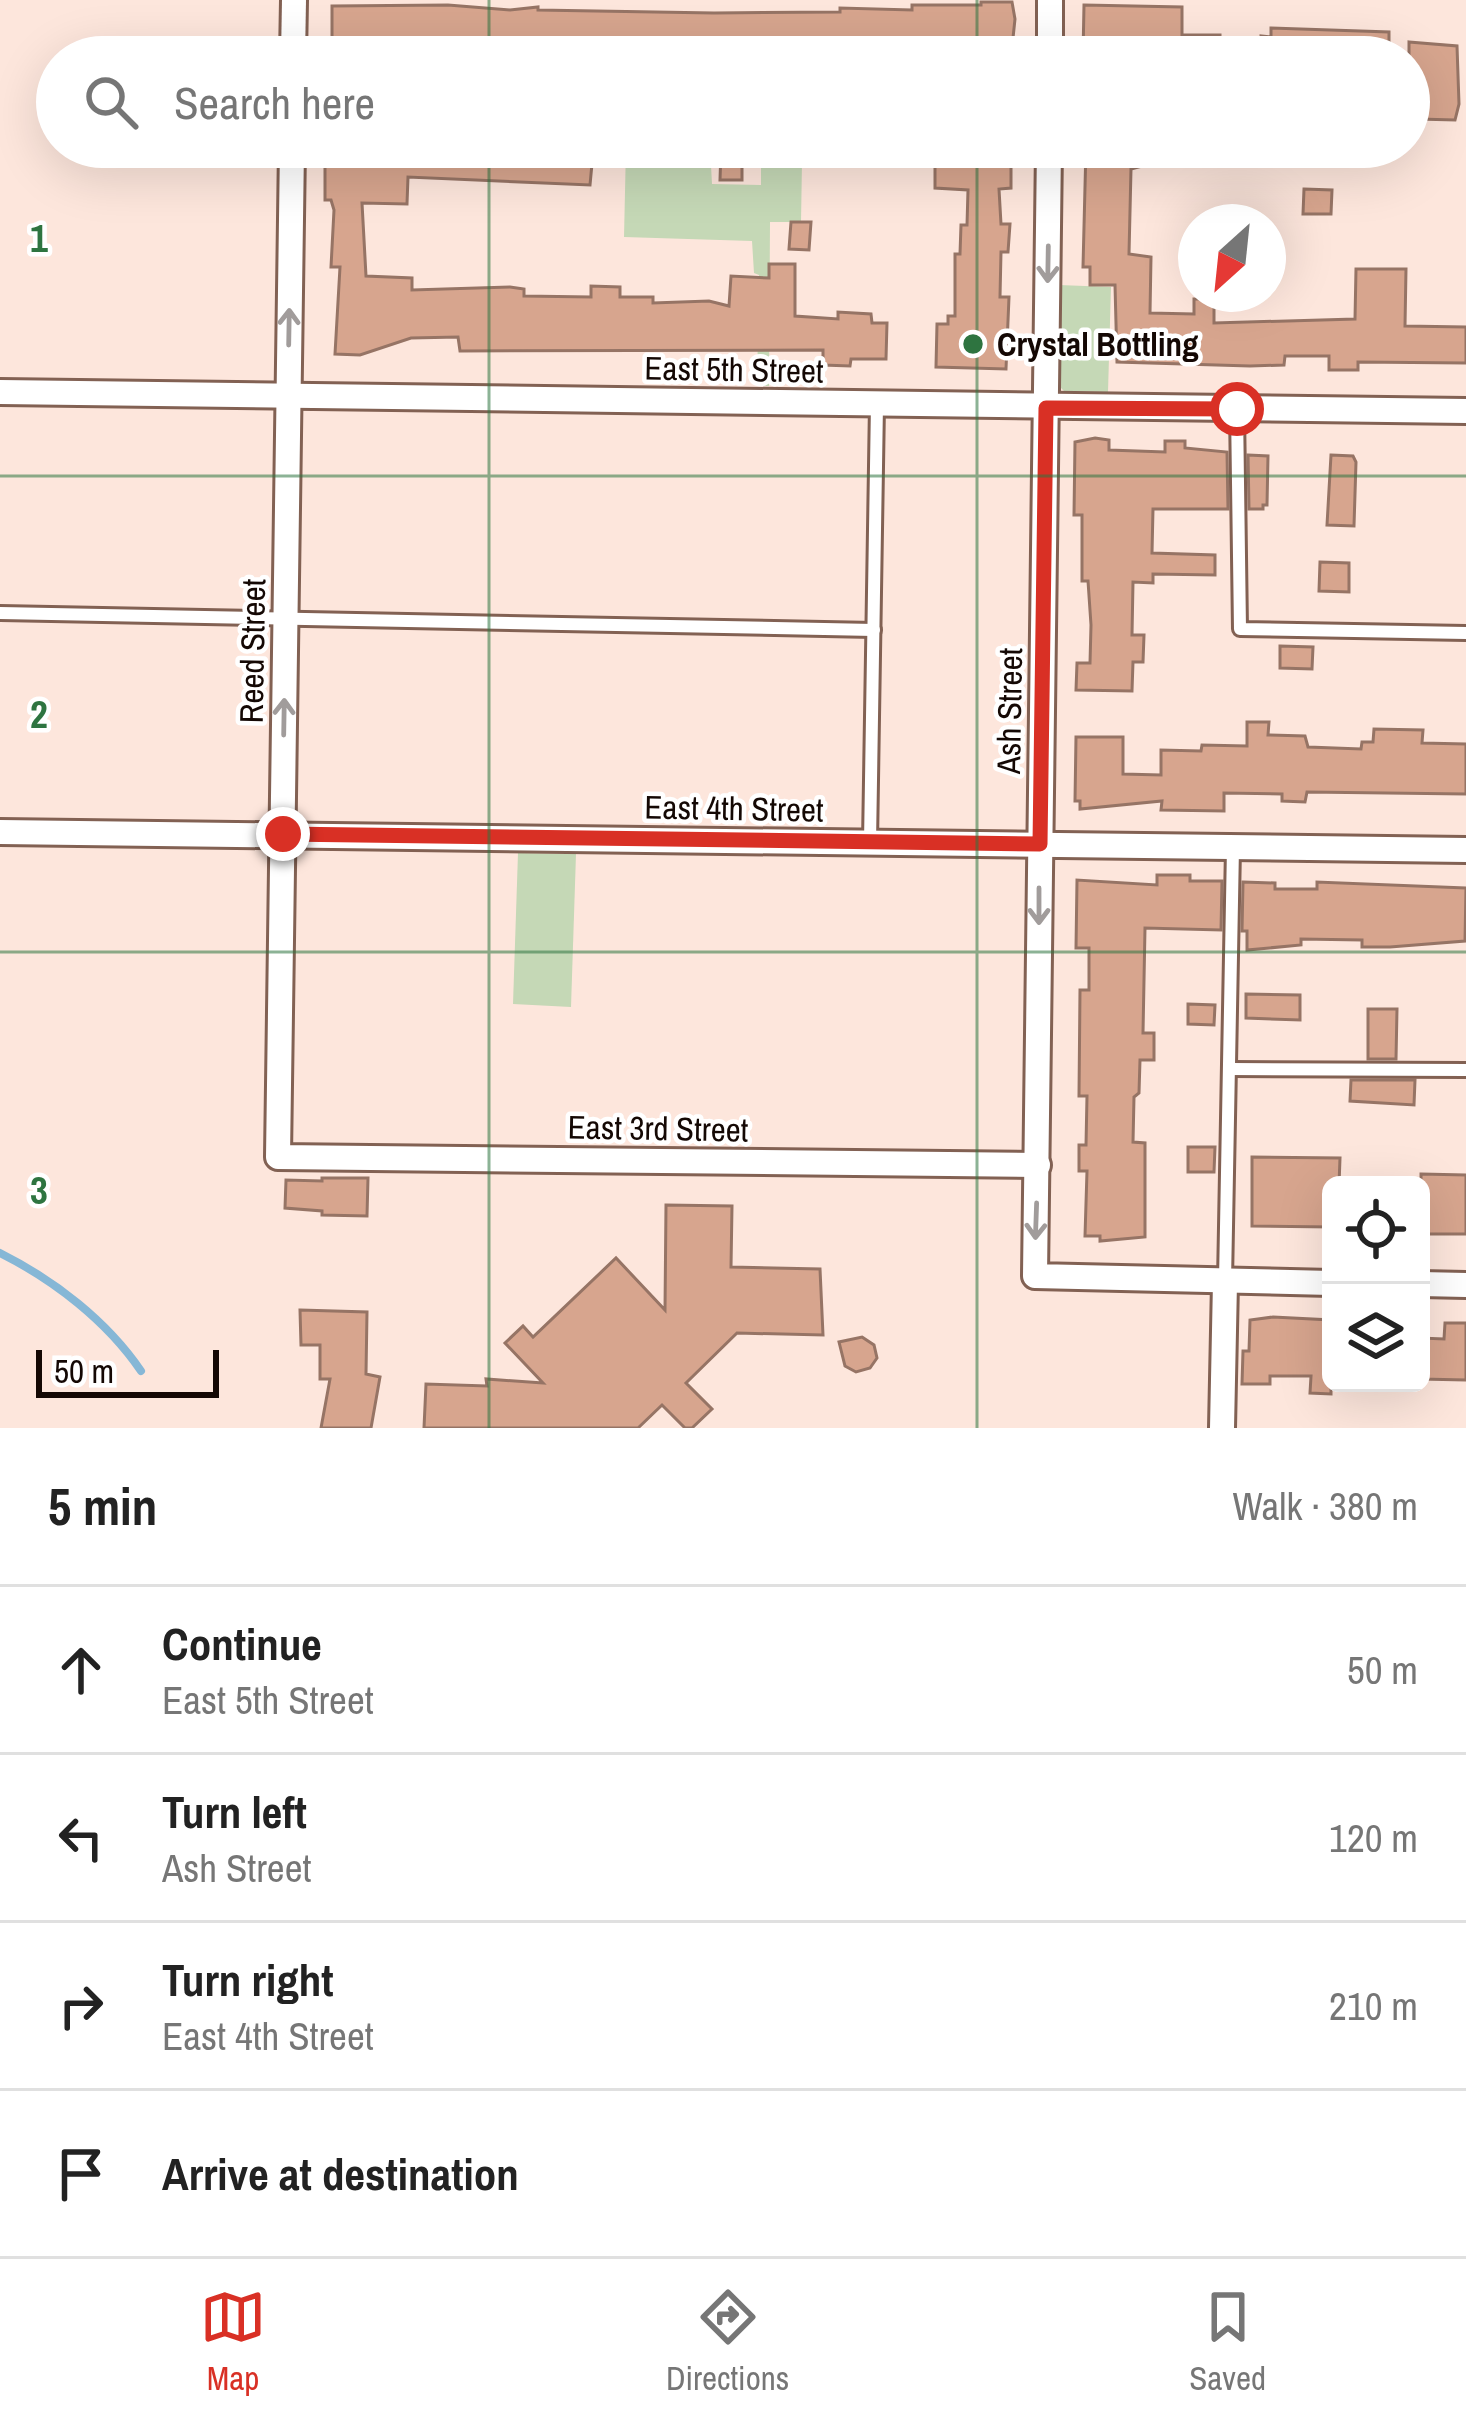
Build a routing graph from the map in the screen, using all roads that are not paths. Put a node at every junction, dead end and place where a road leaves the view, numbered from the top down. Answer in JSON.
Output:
{"nodes":[{"id":1,"x":294,"y":0,"type":"edge"},
{"id":2,"x":1050,"y":0,"type":"edge"},
{"id":3,"x":293,"y":36,"type":"edge"},
{"id":4,"x":1050,"y":36,"type":"edge"},
{"id":5,"x":292,"y":168,"type":"edge"},
{"id":6,"x":1049,"y":168,"type":"edge"},
{"id":7,"x":0,"y":392,"type":"edge"},
{"id":8,"x":288,"y":394,"type":"junction"},
{"id":9,"x":877,"y":404,"type":"junction"},
{"id":10,"x":1046,"y":408,"type":"junction"},
{"id":11,"x":1237,"y":409,"type":"junction"},
{"id":12,"x":1466,"y":411,"type":"edge"},
{"id":13,"x":0,"y":613,"type":"edge"},
{"id":14,"x":286,"y":618,"type":"junction"},
{"id":15,"x":874,"y":630,"type":"junction"},
{"id":16,"x":1466,"y":633,"type":"edge"},
{"id":17,"x":0,"y":832,"type":"edge"},
{"id":18,"x":283,"y":834,"type":"junction"},
{"id":19,"x":870,"y":843,"type":"junction"},
{"id":20,"x":1040,"y":844,"type":"junction"},
{"id":21,"x":1233,"y":847,"type":"junction"},
{"id":22,"x":1466,"y":850,"type":"edge"},
{"id":23,"x":1230,"y":1069,"type":"junction"},
{"id":24,"x":1466,"y":1070,"type":"edge"},
{"id":25,"x":278,"y":1156,"type":"joint"},
{"id":26,"x":1038,"y":1165,"type":"junction"},
{"id":27,"x":1225,"y":1282,"type":"junction"},
{"id":28,"x":1322,"y":1283,"type":"edge"},
{"id":29,"x":1430,"y":1284,"type":"edge"},
{"id":30,"x":1466,"y":1285,"type":"edge"},
{"id":31,"x":1222,"y":1428,"type":"edge"}],
"edges":[{"from":1,"to":3,"type":"street"},
{"from":2,"to":4,"type":"street"},
{"from":8,"to":5,"type":"street","name":"Reed Street","one_way":true},
{"from":6,"to":10,"type":"street","name":"Ash Street","one_way":true},
{"from":7,"to":8,"type":"street","name":"East 5th Street"},
{"from":8,"to":9,"type":"street","name":"East 5th Street"},
{"from":8,"to":14,"type":"street","name":"Reed Street"},
{"from":9,"to":10,"type":"street","name":"East 5th Street"},
{"from":9,"to":15,"type":"lane"},
{"from":10,"to":11,"type":"street","name":"East 5th Street"},
{"from":10,"to":20,"type":"street","name":"Ash Street"},
{"from":11,"to":12,"type":"street","name":"East 5th Street"},
{"from":11,"to":16,"type":"lane"},
{"from":13,"to":14,"type":"lane"},
{"from":14,"to":15,"type":"lane"},
{"from":18,"to":14,"type":"street","name":"Reed Street","one_way":true},
{"from":15,"to":19,"type":"lane"},
{"from":17,"to":18,"type":"street","name":"East 4th Street"},
{"from":18,"to":19,"type":"street","name":"East 4th Street"},
{"from":18,"to":25,"type":"street","name":"Reed Street"},
{"from":19,"to":20,"type":"street","name":"East 4th Street"},
{"from":20,"to":21,"type":"street","name":"East 4th Street"},
{"from":20,"to":26,"type":"street","name":"Ash Street","one_way":true},
{"from":21,"to":22,"type":"street","name":"East 4th Street"},
{"from":21,"to":23,"type":"lane"},
{"from":23,"to":24,"type":"lane"},
{"from":23,"to":27,"type":"lane"},
{"from":25,"to":26,"type":"street","name":"East 3rd Street"},
{"from":26,"to":27,"type":"street","name":"Ash Street","one_way":true},
{"from":27,"to":28,"type":"street"},
{"from":27,"to":31,"type":"street"},
{"from":29,"to":30,"type":"street"}]}
